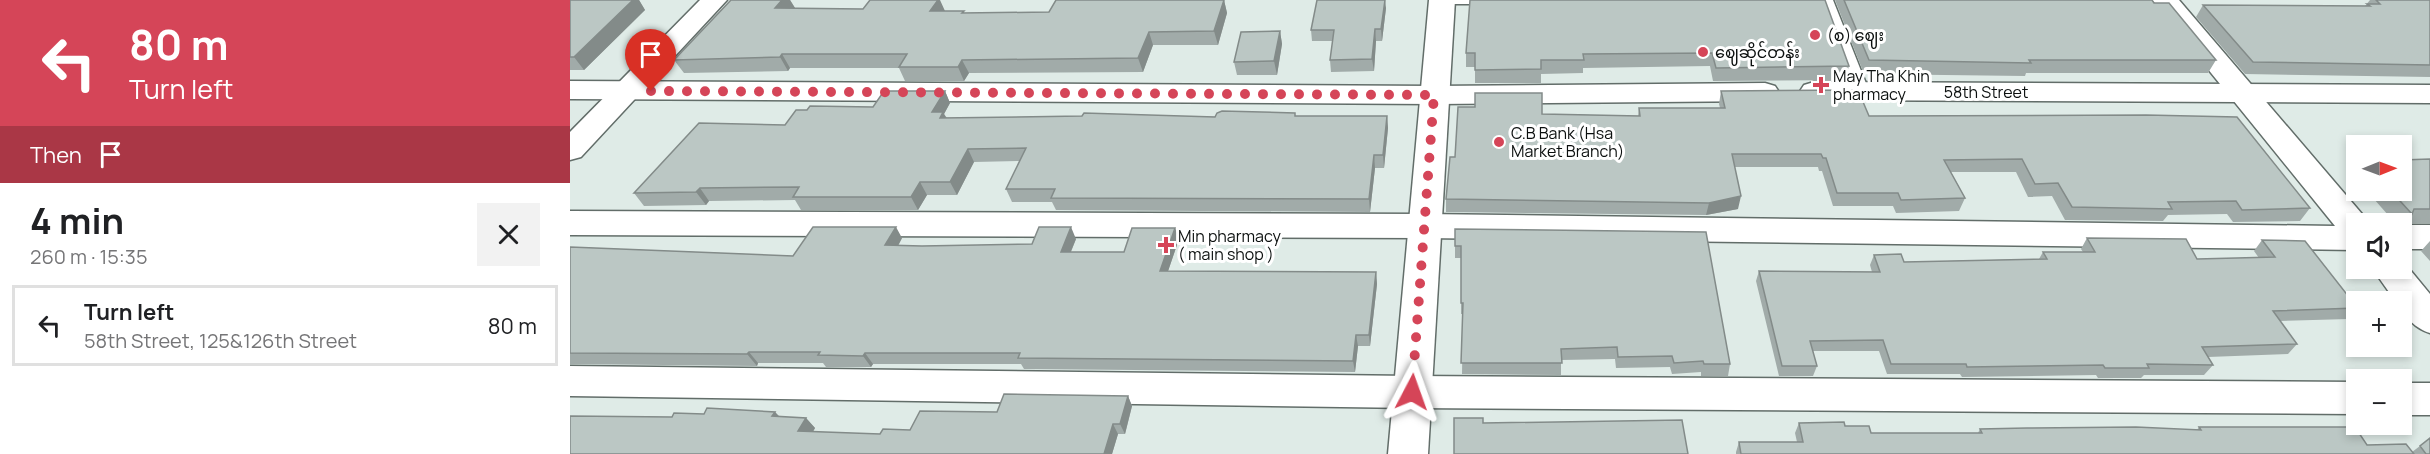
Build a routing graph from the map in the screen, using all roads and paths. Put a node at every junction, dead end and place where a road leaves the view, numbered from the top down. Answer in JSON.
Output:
{"nodes":[{"id":1,"x":714,"y":0,"type":"edge"},
{"id":2,"x":1442,"y":0,"type":"edge"},
{"id":3,"x":1514,"y":0,"type":"edge"},
{"id":4,"x":1826,"y":0,"type":"edge"},
{"id":5,"x":2160,"y":3,"type":"edge"},
{"id":6,"x":570,"y":90,"type":"edge"},
{"id":7,"x":627,"y":90,"type":"junction"},
{"id":8,"x":1861,"y":91,"type":"junction"},
{"id":9,"x":2244,"y":94,"type":"junction"},
{"id":10,"x":2430,"y":94,"type":"edge"},
{"id":11,"x":1434,"y":95,"type":"junction"},
{"id":12,"x":570,"y":150,"type":"edge"},
{"id":13,"x":2346,"y":217,"type":"edge"},
{"id":14,"x":570,"y":224,"type":"edge"},
{"id":15,"x":1424,"y":226,"type":"junction"},
{"id":16,"x":2412,"y":237,"type":"edge"},
{"id":17,"x":2430,"y":237,"type":"edge"},
{"id":18,"x":2346,"y":238,"type":"edge"},
{"id":19,"x":2398,"y":279,"type":"edge"},
{"id":20,"x":2430,"y":319,"type":"edge"},
{"id":21,"x":570,"y":381,"type":"edge"},
{"id":22,"x":1412,"y":392,"type":"junction"},
{"id":23,"x":2346,"y":398,"type":"edge"},
{"id":24,"x":2412,"y":399,"type":"edge"},
{"id":25,"x":2430,"y":399,"type":"edge"},
{"id":26,"x":1408,"y":454,"type":"edge"}],
"edges":[{"from":1,"to":7,"type":"street"},
{"from":2,"to":3,"type":"lane"},
{"from":2,"to":11,"type":"street"},
{"from":4,"to":8,"type":"lane"},
{"from":5,"to":9,"type":"street"},
{"from":6,"to":7,"type":"street"},
{"from":7,"to":11,"type":"street","name":"58th Street"},
{"from":7,"to":12,"type":"street"},
{"from":8,"to":9,"type":"street","name":"58th Street"},
{"from":8,"to":11,"type":"street","name":"58th Street"},
{"from":9,"to":10,"type":"street","name":"58th Street"},
{"from":9,"to":13,"type":"street"},
{"from":11,"to":15,"type":"street"},
{"from":14,"to":15,"type":"street"},
{"from":15,"to":18,"type":"street"},
{"from":15,"to":22,"type":"street"},
{"from":16,"to":17,"type":"street"},
{"from":19,"to":20,"type":"street"},
{"from":21,"to":22,"type":"street"},
{"from":22,"to":23,"type":"street"},
{"from":22,"to":26,"type":"street"},
{"from":24,"to":25,"type":"street"}]}
